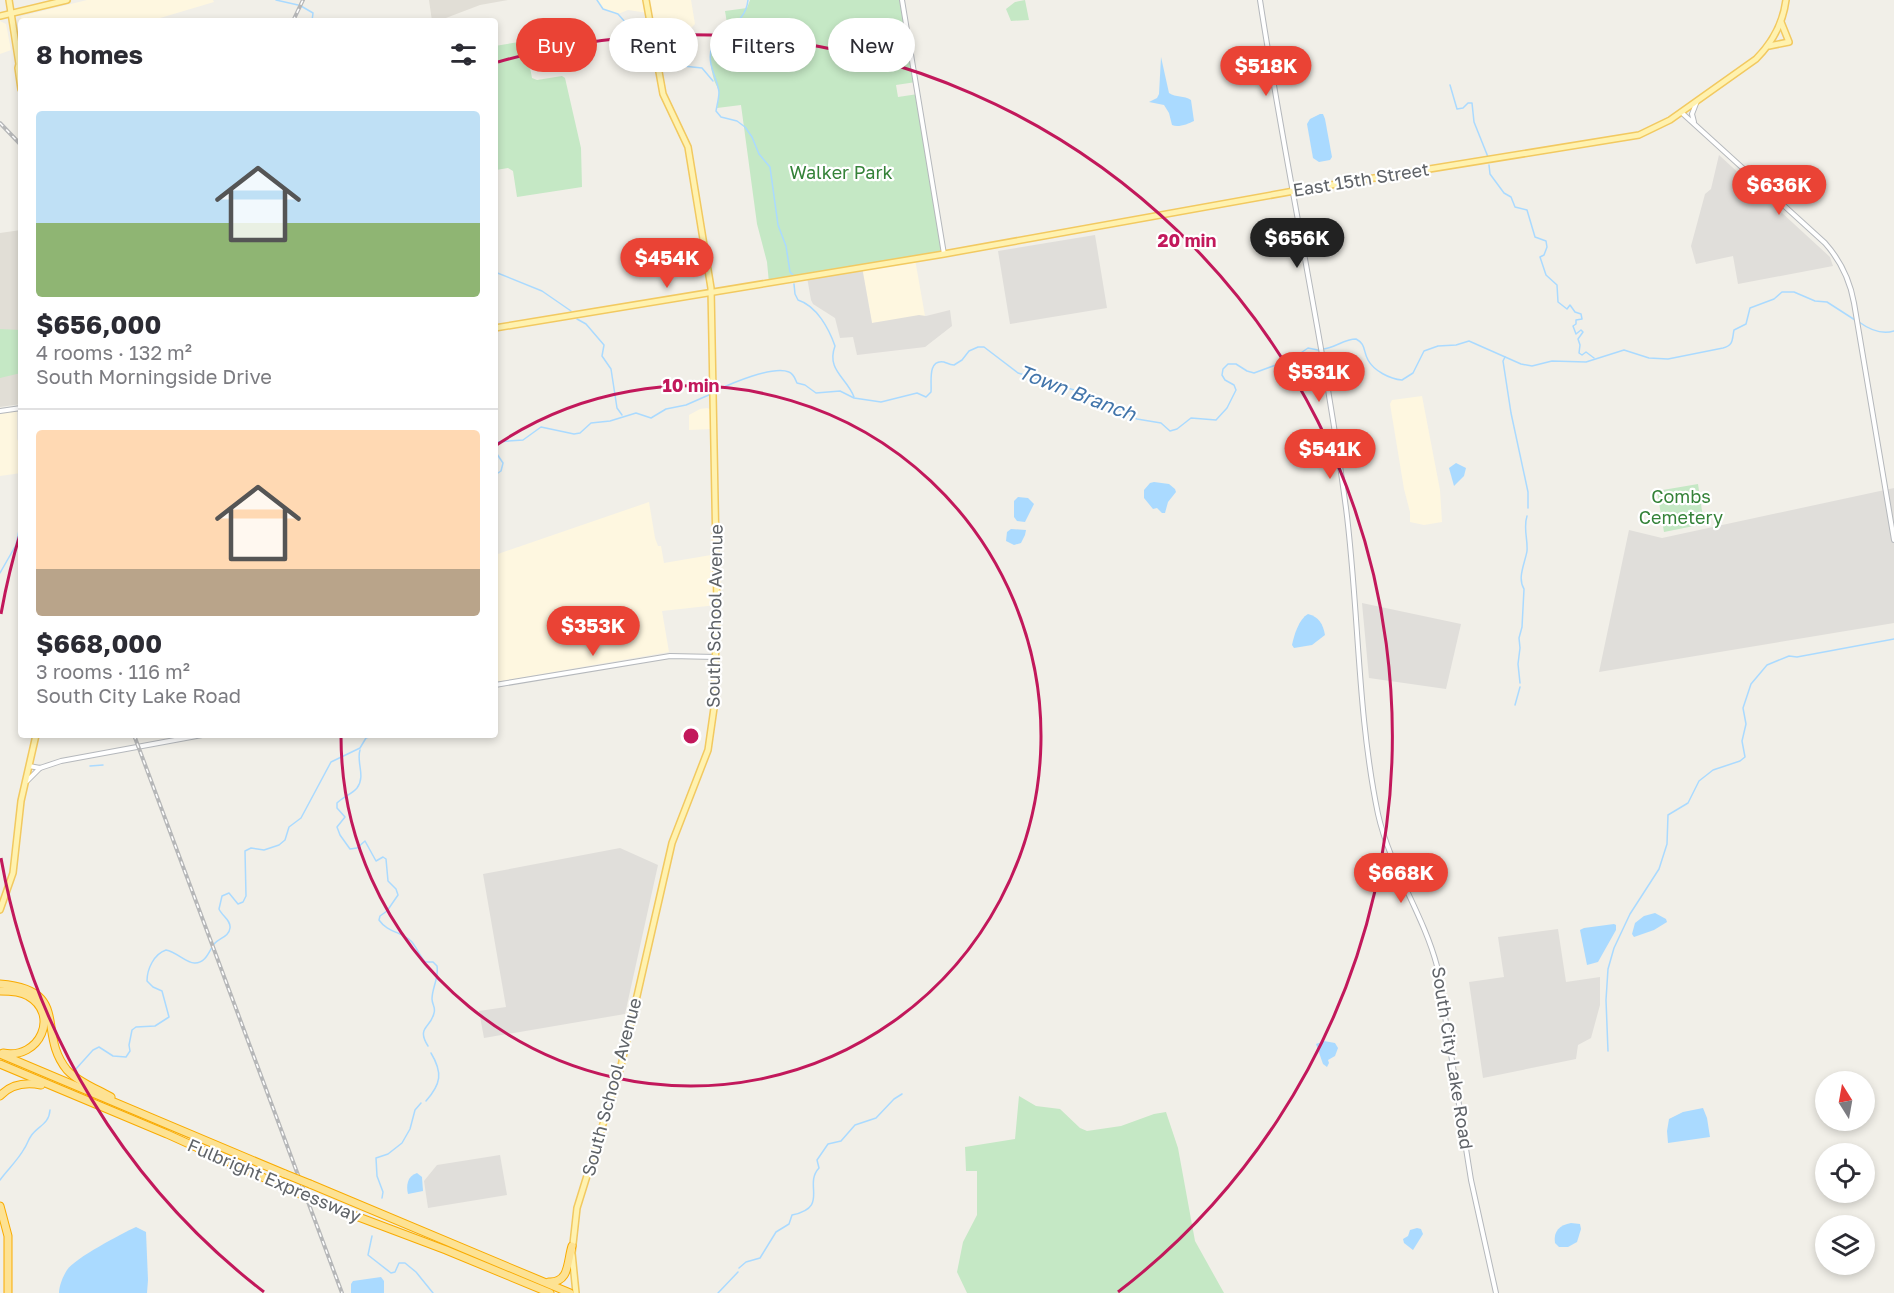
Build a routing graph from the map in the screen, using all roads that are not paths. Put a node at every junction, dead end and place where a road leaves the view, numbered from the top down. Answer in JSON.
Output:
{"nodes":[{"id":1,"x":9,"y":0,"type":"edge"},
{"id":2,"x":67,"y":0,"type":"edge"},
{"id":3,"x":646,"y":0,"type":"edge"},
{"id":4,"x":902,"y":0,"type":"edge"},
{"id":5,"x":1260,"y":0,"type":"edge"},
{"id":6,"x":1786,"y":0,"type":"edge"},
{"id":7,"x":11,"y":14,"type":"junction"},
{"id":8,"x":0,"y":16,"type":"edge"},
{"id":9,"x":1781,"y":21,"type":"junction"},
{"id":10,"x":1767,"y":47,"type":"junction"},
{"id":11,"x":18,"y":53,"type":"edge"},
{"id":12,"x":1697,"y":101,"type":"junction"},
{"id":13,"x":1681,"y":112,"type":"junction"},
{"id":14,"x":1696,"y":126,"type":"junction"},
{"id":15,"x":1294,"y":191,"type":"junction"},
{"id":16,"x":944,"y":254,"type":"junction"},
{"id":17,"x":711,"y":292,"type":"junction"},
{"id":18,"x":498,"y":328,"type":"edge"},
{"id":19,"x":18,"y":408,"type":"edge"},
{"id":20,"x":0,"y":411,"type":"edge"},
{"id":21,"x":1894,"y":540,"type":"edge"},
{"id":22,"x":716,"y":657,"type":"junction"},
{"id":23,"x":498,"y":685,"type":"edge"},
{"id":24,"x":35,"y":738,"type":"edge"},
{"id":25,"x":186,"y":738,"type":"edge"},
{"id":26,"x":28,"y":765,"type":"junction"},
{"id":27,"x":40,"y":768,"type":"junction"},
{"id":28,"x":24,"y":784,"type":"junction"},
{"id":29,"x":0,"y":910,"type":"edge"},
{"id":30,"x":0,"y":984,"type":"edge"},
{"id":31,"x":0,"y":991,"type":"edge"},
{"id":32,"x":0,"y":1053,"type":"edge"},
{"id":33,"x":0,"y":1064,"type":"edge"},
{"id":34,"x":65,"y":1092,"type":"junction"},
{"id":35,"x":0,"y":1096,"type":"edge"},
{"id":36,"x":142,"y":1114,"type":"junction"},
{"id":37,"x":0,"y":1206,"type":"edge"},
{"id":38,"x":572,"y":1246,"type":"junction"},
{"id":39,"x":513,"y":1268,"type":"junction"},
{"id":40,"x":531,"y":1286,"type":"junction"},
{"id":41,"x":8,"y":1293,"type":"edge"},
{"id":42,"x":544,"y":1293,"type":"edge"},
{"id":43,"x":550,"y":1293,"type":"edge"},
{"id":44,"x":570,"y":1293,"type":"edge"},
{"id":45,"x":576,"y":1293,"type":"edge"},
{"id":46,"x":1496,"y":1293,"type":"edge"}],
"edges":[{"from":1,"to":7,"type":"main road"},
{"from":2,"to":7,"type":"main road"},
{"from":3,"to":17,"type":"main road","name":"South School Avenue"},
{"from":4,"to":16,"type":"street"},
{"from":5,"to":15,"type":"street","name":"South City Lake Road"},
{"from":6,"to":9,"type":"main road"},
{"from":7,"to":8,"type":"main road"},
{"from":7,"to":11,"type":"main road"},
{"from":9,"to":10,"type":"main road","name":"East 15th Street"},
{"from":9,"to":10,"type":"main road"},
{"from":10,"to":12,"type":"main road","name":"East 15th Street"},
{"from":12,"to":13,"type":"main road","name":"East 15th Street"},
{"from":12,"to":14,"type":"street"},
{"from":13,"to":14,"type":"street"},
{"from":13,"to":15,"type":"main road","name":"East 15th Street"},
{"from":14,"to":21,"type":"street"},
{"from":15,"to":16,"type":"main road","name":"East 15th Street"},
{"from":15,"to":46,"type":"street","name":"South City Lake Road"},
{"from":16,"to":17,"type":"main road","name":"East 15th Street"},
{"from":17,"to":18,"type":"main road","name":"East 15th Street"},
{"from":17,"to":22,"type":"main road","name":"South School Avenue"},
{"from":19,"to":20,"type":"street"},
{"from":22,"to":23,"type":"street"},
{"from":22,"to":38,"type":"main road","name":"South School Avenue"},
{"from":24,"to":26,"type":"main road"},
{"from":25,"to":27,"type":"street"},
{"from":26,"to":27,"type":"street"},
{"from":26,"to":28,"type":"main road"},
{"from":27,"to":28,"type":"street"},
{"from":28,"to":29,"type":"main road"},
{"from":30,"to":36,"type":"highway"},
{"from":31,"to":32,"type":"highway"},
{"from":32,"to":36,"type":"highway","name":"Fulbright Expressway"},
{"from":33,"to":34,"type":"highway","name":"Fulbright Expressway"},
{"from":34,"to":35,"type":"highway"},
{"from":34,"to":40,"type":"highway","name":"Fulbright Expressway","bridge":true},
{"from":36,"to":39,"type":"highway","name":"Fulbright Expressway","bridge":true},
{"from":37,"to":41,"type":"highway"},
{"from":38,"to":39,"type":"highway"},
{"from":38,"to":45,"type":"main road","name":"South School Avenue"},
{"from":39,"to":44,"type":"highway"},
{"from":40,"to":42,"type":"highway"},
{"from":40,"to":43,"type":"highway","name":"Fulbright Expressway"}]}
